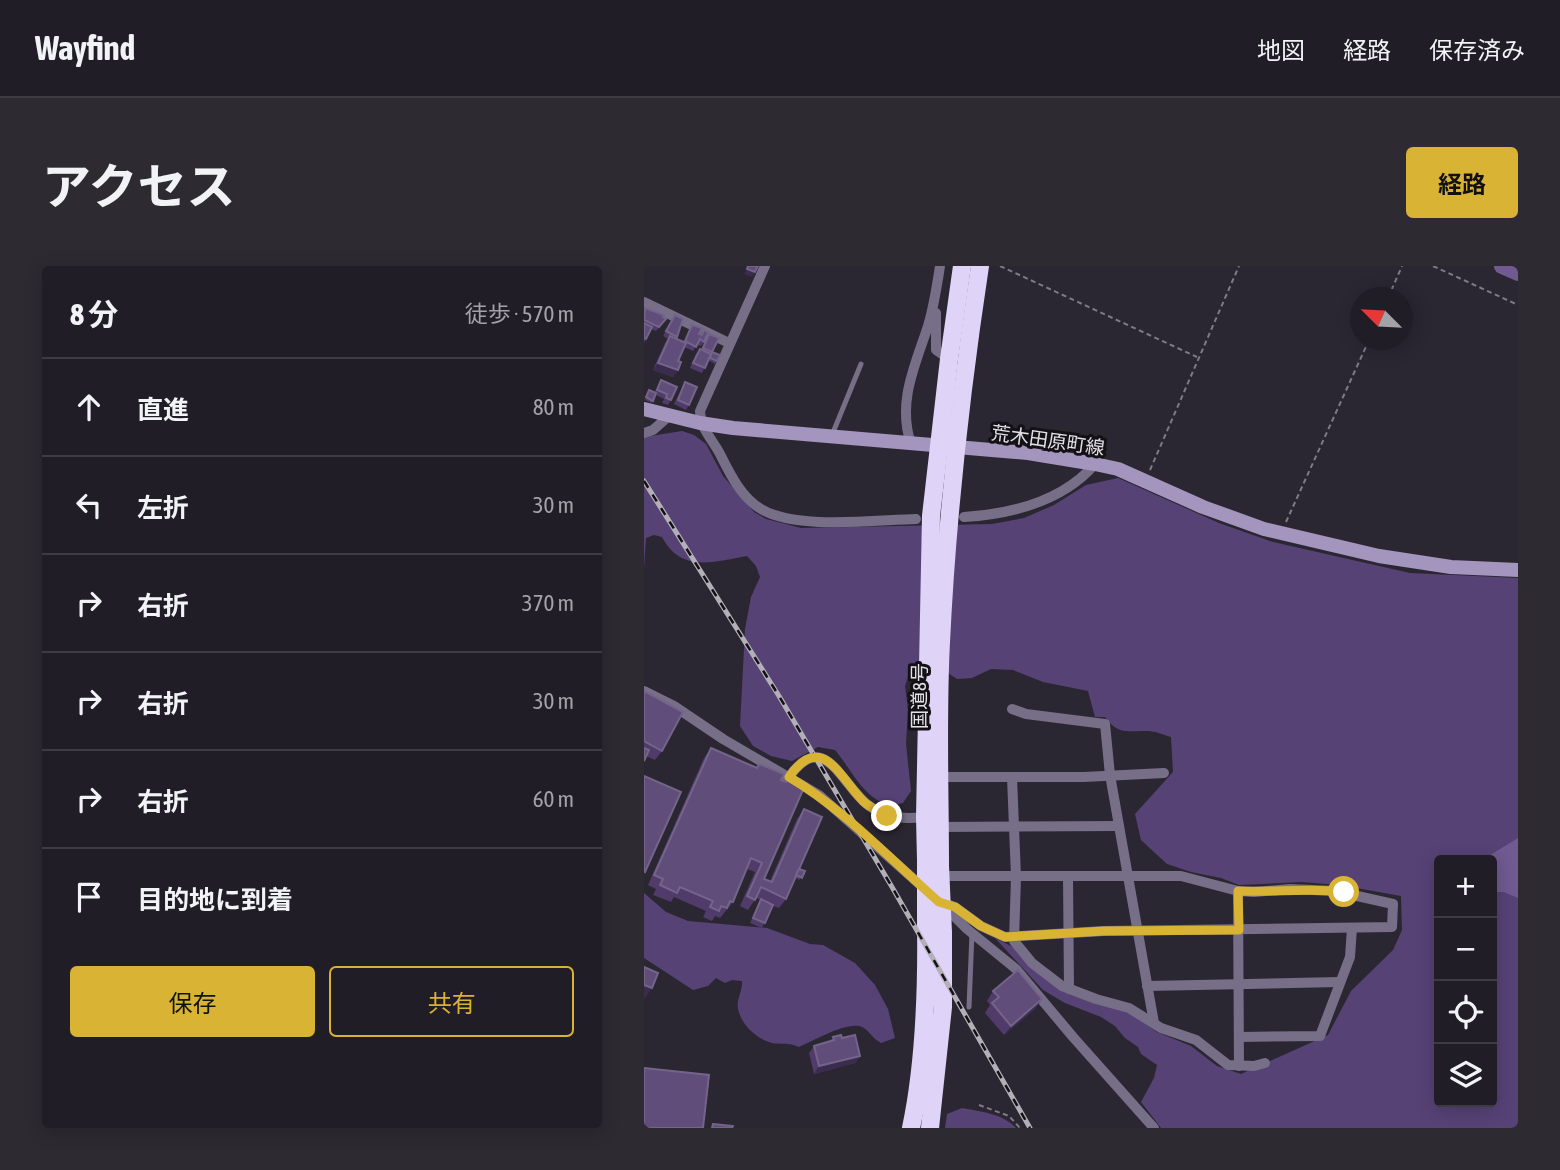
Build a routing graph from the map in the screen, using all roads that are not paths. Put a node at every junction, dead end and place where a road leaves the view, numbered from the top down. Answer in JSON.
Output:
{"nodes":[{"id":1,"x":765,"y":266,"type":"edge"},
{"id":2,"x":940,"y":266,"type":"edge"},
{"id":3,"x":962,"y":266,"type":"edge"},
{"id":4,"x":980,"y":266,"type":"edge"},
{"id":5,"x":935,"y":299,"type":"junction"},
{"id":6,"x":644,"y":302,"type":"edge"},
{"id":7,"x":729,"y":343,"type":"junction"},
{"id":8,"x":949,"y":359,"type":"junction"},
{"id":9,"x":861,"y":364,"type":"dead end"},
{"id":10,"x":644,"y":409,"type":"edge"},
{"id":11,"x":670,"y":415,"type":"junction"},
{"id":12,"x":700,"y":423,"type":"junction"},
{"id":13,"x":644,"y":433,"type":"edge"},
{"id":14,"x":831,"y":438,"type":"junction"},
{"id":15,"x":911,"y":444,"type":"junction"},
{"id":16,"x":947,"y":446,"type":"junction"},
{"id":17,"x":1095,"y":464,"type":"junction"},
{"id":18,"x":964,"y":517,"type":"dead end"},
{"id":19,"x":916,"y":519,"type":"dead end"},
{"id":20,"x":1518,"y":570,"type":"edge"},
{"id":21,"x":644,"y":691,"type":"edge"},
{"id":22,"x":1012,"y":709,"type":"dead end"},
{"id":23,"x":1164,"y":773,"type":"dead end"},
{"id":24,"x":1110,"y":775,"type":"junction"},
{"id":25,"x":789,"y":777,"type":"junction"},
{"id":26,"x":939,"y":777,"type":"junction"},
{"id":27,"x":1012,"y":777,"type":"junction"},
{"id":28,"x":933,"y":822,"type":"junction"},
{"id":29,"x":1012,"y":826,"type":"junction"},
{"id":30,"x":1119,"y":826,"type":"junction"},
{"id":31,"x":936,"y":868,"type":"junction"},
{"id":32,"x":1127,"y":876,"type":"junction"},
{"id":33,"x":1016,"y":877,"type":"junction"},
{"id":34,"x":1068,"y":877,"type":"junction"},
{"id":35,"x":1238,"y":891,"type":"junction"},
{"id":36,"x":939,"y":902,"type":"junction"},
{"id":37,"x":1352,"y":928,"type":"junction"},
{"id":38,"x":1137,"y":930,"type":"junction"},
{"id":39,"x":1239,"y":930,"type":"junction"},
{"id":40,"x":972,"y":933,"type":"junction"},
{"id":41,"x":1070,"y":933,"type":"junction"},
{"id":42,"x":1014,"y":935,"type":"junction"},
{"id":43,"x":1339,"y":982,"type":"junction"},
{"id":44,"x":1239,"y":984,"type":"junction"},
{"id":45,"x":1147,"y":986,"type":"junction"},
{"id":46,"x":1069,"y":989,"type":"junction"},
{"id":47,"x":969,"y":1007,"type":"dead end"},
{"id":48,"x":1154,"y":1023,"type":"junction"},
{"id":49,"x":1239,"y":1037,"type":"junction"},
{"id":50,"x":1265,"y":1063,"type":"dead end"},
{"id":51,"x":1239,"y":1066,"type":"junction"},
{"id":52,"x":911,"y":1128,"type":"edge"},
{"id":53,"x":930,"y":1128,"type":"edge"},
{"id":54,"x":1154,"y":1128,"type":"edge"}],
"edges":[{"from":1,"to":7,"type":"street"},
{"from":2,"to":5,"type":"street"},
{"from":3,"to":8,"type":"highway","name":"国道8号"},
{"from":4,"to":16,"type":"highway","name":"国道8号"},
{"from":5,"to":8,"type":"street"},
{"from":5,"to":15,"type":"street"},
{"from":6,"to":7,"type":"street"},
{"from":7,"to":12,"type":"street"},
{"from":8,"to":16,"type":"highway","name":"国道8号"},
{"from":9,"to":14,"type":"lane"},
{"from":10,"to":11,"type":"main road","name":"荒木田原町線"},
{"from":11,"to":12,"type":"main road","name":"荒木田原町線"},
{"from":11,"to":13,"type":"street"},
{"from":12,"to":14,"type":"main road","name":"荒木田原町線"},
{"from":12,"to":19,"type":"street"},
{"from":14,"to":15,"type":"main road","name":"荒木田原町線"},
{"from":15,"to":16,"type":"main road","name":"荒木田原町線"},
{"from":16,"to":17,"type":"main road","name":"荒木田原町線"},
{"from":16,"to":26,"type":"highway","name":"国道8号"},
{"from":16,"to":28,"type":"highway","name":"国道8号"},
{"from":17,"to":18,"type":"street"},
{"from":17,"to":20,"type":"main road","name":"荒木田原町線"},
{"from":21,"to":25,"type":"street"},
{"from":22,"to":24,"type":"street"},
{"from":23,"to":24,"type":"street"},
{"from":24,"to":27,"type":"street"},
{"from":24,"to":30,"type":"street"},
{"from":25,"to":28,"type":"street"},
{"from":25,"to":36,"type":"street"},
{"from":26,"to":27,"type":"street"},
{"from":26,"to":28,"type":"highway","name":"国道8号"},
{"from":27,"to":29,"type":"street"},
{"from":28,"to":29,"type":"street"},
{"from":28,"to":31,"type":"highway","name":"国道8号"},
{"from":29,"to":30,"type":"street"},
{"from":29,"to":33,"type":"street"},
{"from":30,"to":32,"type":"street"},
{"from":31,"to":33,"type":"street"},
{"from":31,"to":52,"type":"highway","name":"国道8号","bridge":true},
{"from":31,"to":53,"type":"highway","name":"国道8号","bridge":true},
{"from":32,"to":34,"type":"street"},
{"from":32,"to":35,"type":"street"},
{"from":32,"to":38,"type":"street"},
{"from":33,"to":34,"type":"street"},
{"from":33,"to":42,"type":"street"},
{"from":34,"to":41,"type":"street"},
{"from":35,"to":37,"type":"street"},
{"from":35,"to":39,"type":"street"},
{"from":36,"to":40,"type":"street"},
{"from":36,"to":42,"type":"street"},
{"from":37,"to":39,"type":"street"},
{"from":37,"to":43,"type":"street"},
{"from":38,"to":39,"type":"street"},
{"from":38,"to":41,"type":"street"},
{"from":38,"to":45,"type":"street"},
{"from":39,"to":44,"type":"street"},
{"from":40,"to":47,"type":"lane"},
{"from":40,"to":54,"type":"street"},
{"from":41,"to":42,"type":"street"},
{"from":41,"to":46,"type":"street"},
{"from":42,"to":46,"type":"street"},
{"from":43,"to":44,"type":"street"},
{"from":43,"to":49,"type":"street"},
{"from":44,"to":45,"type":"street"},
{"from":44,"to":49,"type":"street"},
{"from":45,"to":48,"type":"street"},
{"from":46,"to":48,"type":"street"},
{"from":48,"to":51,"type":"street"},
{"from":49,"to":51,"type":"street"},
{"from":50,"to":51,"type":"street"}]}
